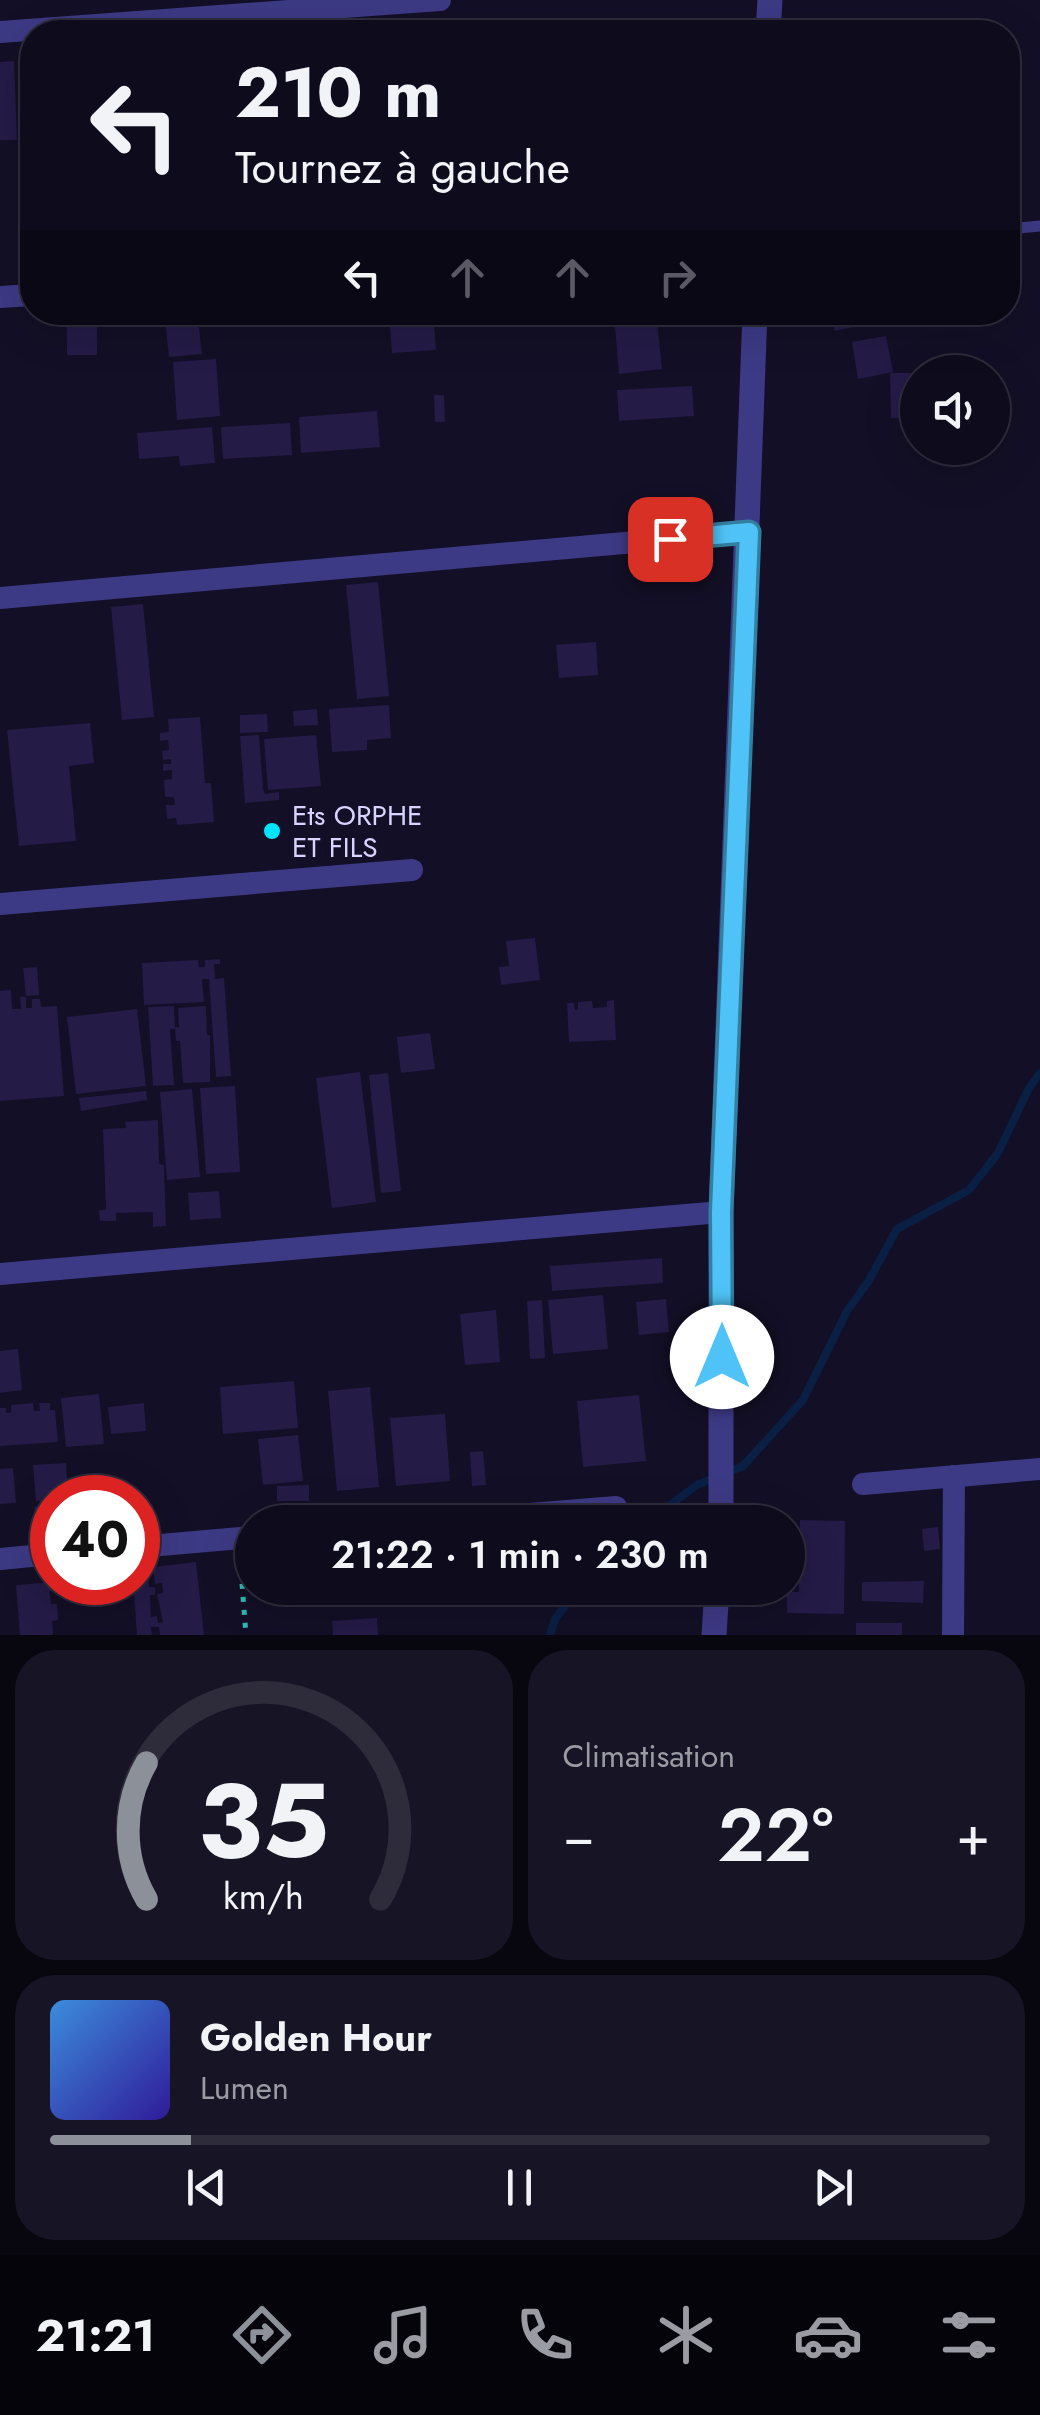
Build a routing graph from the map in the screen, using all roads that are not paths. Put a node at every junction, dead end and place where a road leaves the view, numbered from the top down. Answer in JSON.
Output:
{"nodes":[{"id":1,"x":440,"y":0,"type":"edge"},
{"id":2,"x":165,"y":20,"type":"edge"},
{"id":3,"x":755,"y":325,"type":"edge"},
{"id":4,"x":749,"y":532,"type":"junction"},
{"id":5,"x":0,"y":598,"type":"edge"},
{"id":6,"x":412,"y":870,"type":"dead end"},
{"id":7,"x":0,"y":904,"type":"edge"},
{"id":8,"x":721,"y":1212,"type":"junction"},
{"id":9,"x":0,"y":1274,"type":"edge"},
{"id":10,"x":1040,"y":1469,"type":"edge"},
{"id":11,"x":954,"y":1476,"type":"junction"},
{"id":12,"x":864,"y":1484,"type":"dead end"},
{"id":13,"x":722,"y":1505,"type":"edge"},
{"id":14,"x":235,"y":1539,"type":"edge"},
{"id":15,"x":160,"y":1545,"type":"edge"},
{"id":16,"x":30,"y":1556,"type":"edge"},
{"id":17,"x":0,"y":1559,"type":"edge"},
{"id":18,"x":716,"y":1605,"type":"edge"},
{"id":19,"x":714,"y":1635,"type":"edge"},
{"id":20,"x":953,"y":1635,"type":"edge"}],
"edges":[{"from":1,"to":2,"type":"street"},
{"from":3,"to":4,"type":"street"},
{"from":4,"to":5,"type":"street"},
{"from":4,"to":8,"type":"street"},
{"from":6,"to":7,"type":"street"},
{"from":8,"to":9,"type":"street"},
{"from":8,"to":13,"type":"street"},
{"from":10,"to":11,"type":"street"},
{"from":11,"to":12,"type":"street"},
{"from":11,"to":20,"type":"street"},
{"from":14,"to":15,"type":"street"},
{"from":16,"to":17,"type":"street"},
{"from":18,"to":19,"type":"street"}]}
